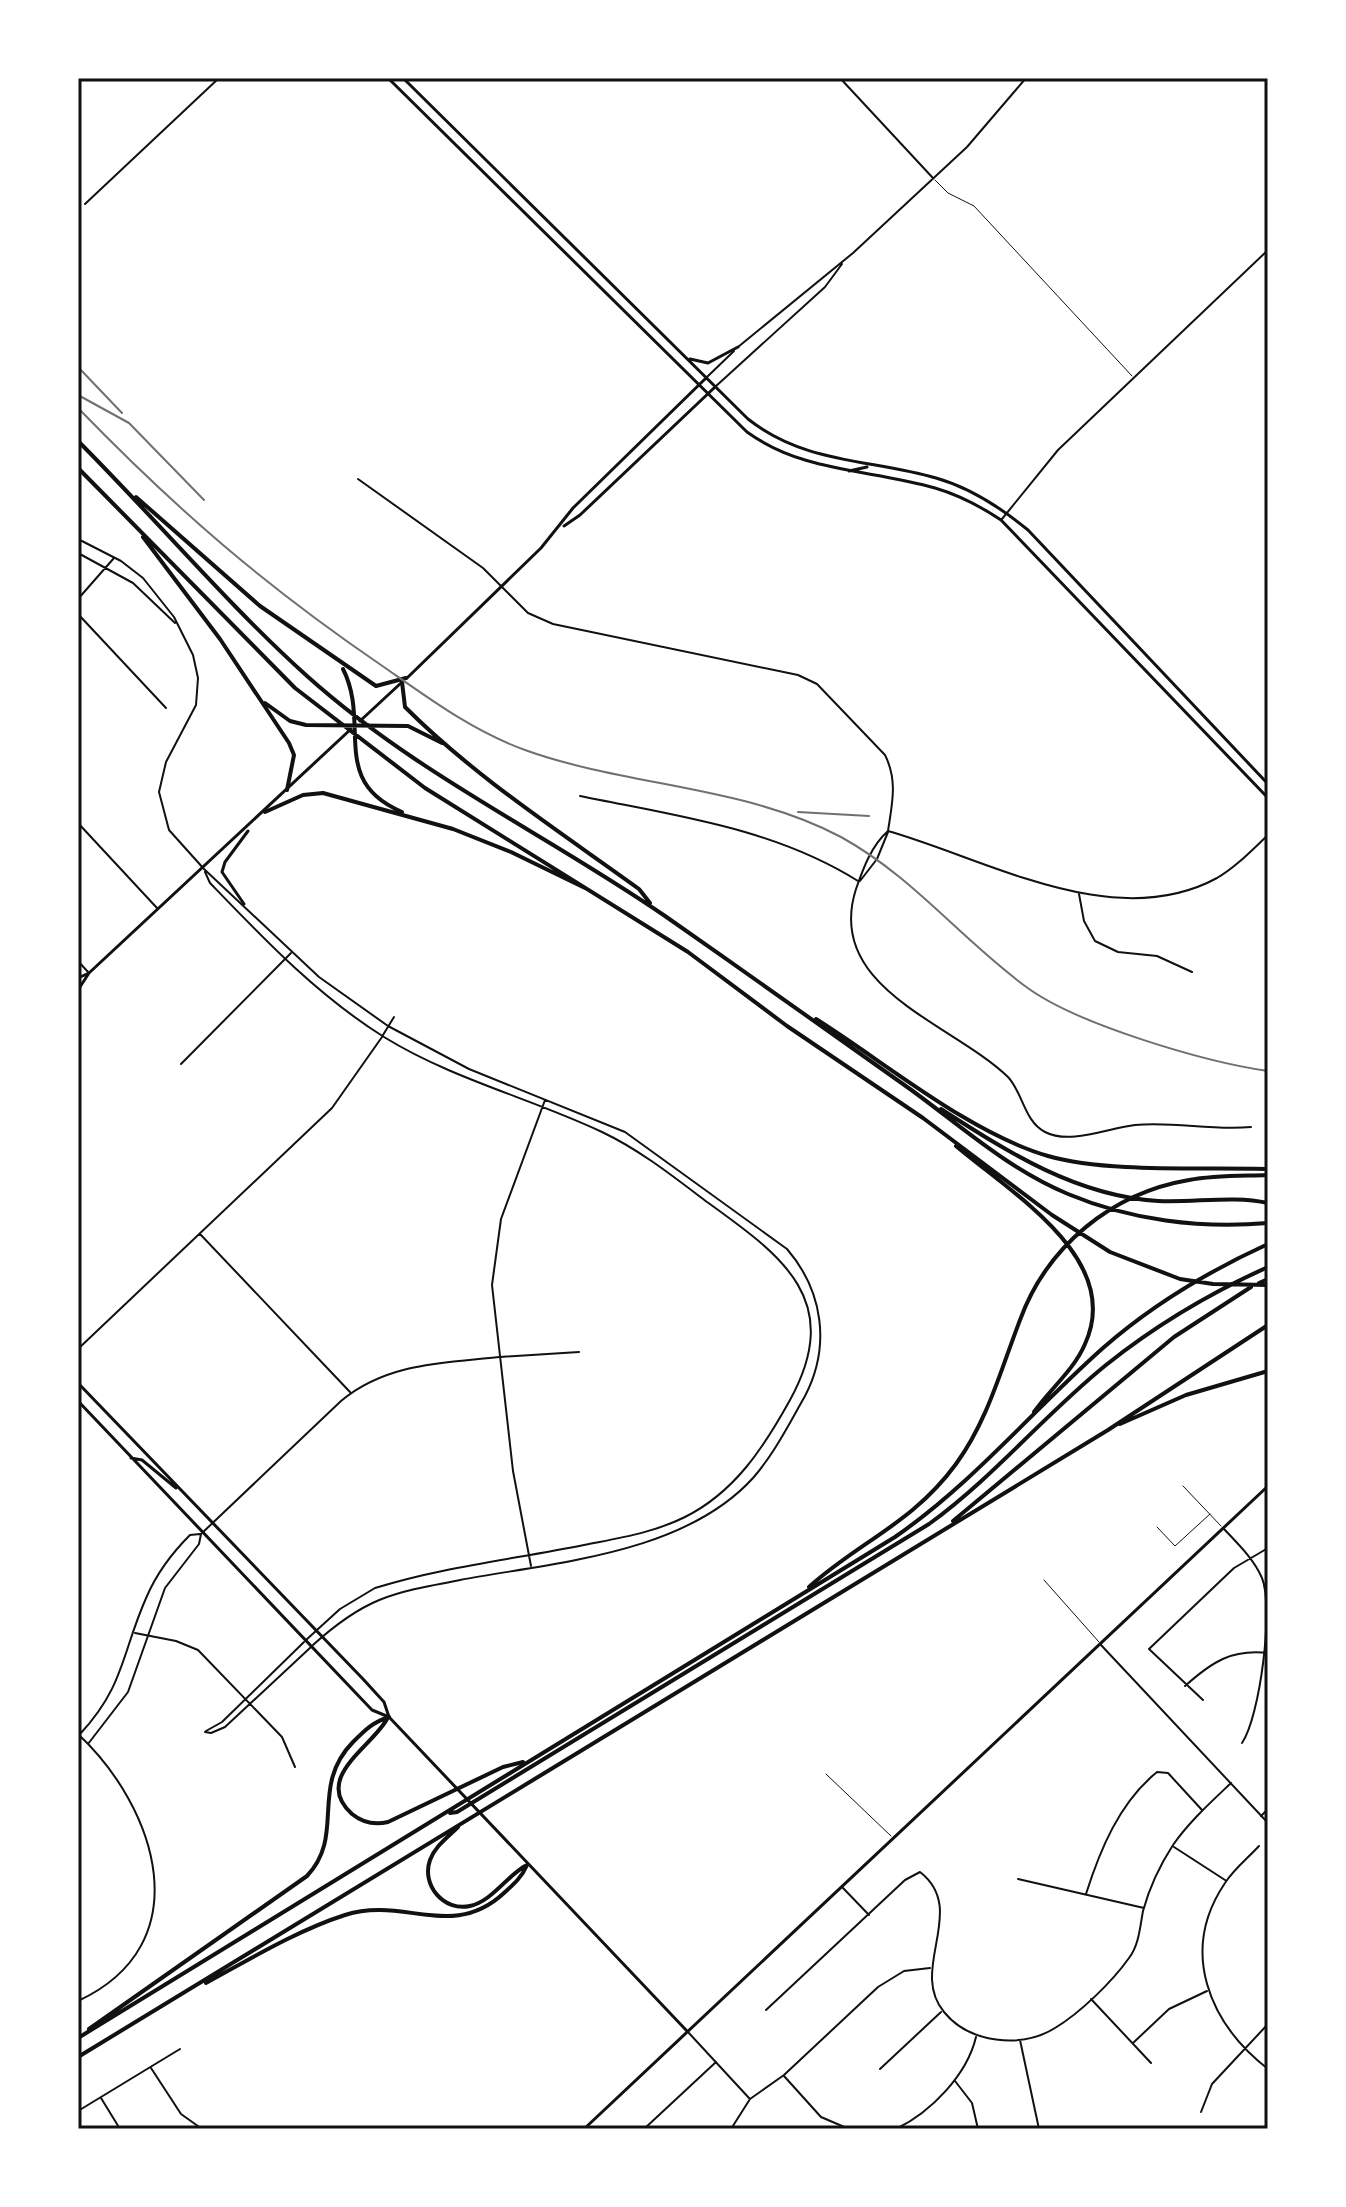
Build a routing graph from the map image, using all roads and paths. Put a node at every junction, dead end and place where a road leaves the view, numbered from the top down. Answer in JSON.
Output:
{"nodes":[{"id":1,"x":219,"y":78,"type":"edge"},
{"id":2,"x":388,"y":78,"type":"edge"},
{"id":3,"x":403,"y":78,"type":"edge"},
{"id":4,"x":840,"y":78,"type":"edge"},
{"id":5,"x":1026,"y":78,"type":"edge"},
{"id":6,"x":933,"y":178,"type":"junction"},
{"id":7,"x":85,"y":204,"type":"dead end"},
{"id":8,"x":1268,"y":250,"type":"edge"},
{"id":9,"x":845,"y":260,"type":"junction"},
{"id":10,"x":738,"y":347,"type":"junction"},
{"id":11,"x":686,"y":358,"type":"junction"},
{"id":12,"x":706,"y":378,"type":"junction"},
{"id":13,"x":1134,"y":378,"type":"junction"},
{"id":14,"x":697,"y":386,"type":"junction"},
{"id":15,"x":715,"y":388,"type":"junction"},
{"id":16,"x":707,"y":395,"type":"junction"},
{"id":17,"x":78,"y":441,"type":"edge"},
{"id":18,"x":871,"y":466,"type":"junction"},
{"id":19,"x":78,"y":468,"type":"edge"},
{"id":20,"x":109,"y":472,"type":"junction"},
{"id":21,"x":848,"y":472,"type":"junction"},
{"id":22,"x":358,"y":479,"type":"dead end"},
{"id":23,"x":1006,"y":512,"type":"junction"},
{"id":24,"x":1001,"y":520,"type":"junction"},
{"id":25,"x":560,"y":528,"type":"junction"},
{"id":26,"x":140,"y":531,"type":"junction"},
{"id":27,"x":78,"y":539,"type":"edge"},
{"id":28,"x":78,"y":553,"type":"edge"},
{"id":29,"x":114,"y":558,"type":"junction"},
{"id":30,"x":108,"y":568,"type":"junction"},
{"id":31,"x":501,"y":586,"type":"junction"},
{"id":32,"x":78,"y":599,"type":"edge"},
{"id":33,"x":78,"y":614,"type":"edge"},
{"id":34,"x":176,"y":624,"type":"junction"},
{"id":35,"x":342,"y":666,"type":"junction"},
{"id":36,"x":404,"y":680,"type":"junction"},
{"id":37,"x":393,"y":686,"type":"junction"},
{"id":38,"x":263,"y":702,"type":"junction"},
{"id":39,"x":166,"y":708,"type":"dead end"},
{"id":40,"x":355,"y":726,"type":"junction"},
{"id":41,"x":450,"y":749,"type":"junction"},
{"id":42,"x":1268,"y":784,"type":"edge"},
{"id":43,"x":287,"y":790,"type":"junction"},
{"id":44,"x":580,"y":796,"type":"dead end"},
{"id":45,"x":1268,"y":798,"type":"edge"},
{"id":46,"x":265,"y":812,"type":"junction"},
{"id":47,"x":411,"y":817,"type":"junction"},
{"id":48,"x":255,"y":821,"type":"junction"},
{"id":49,"x":78,"y":823,"type":"edge"},
{"id":50,"x":888,"y":831,"type":"junction"},
{"id":51,"x":1268,"y":835,"type":"edge"},
{"id":52,"x":204,"y":869,"type":"junction"},
{"id":53,"x":859,"y":882,"type":"junction"},
{"id":54,"x":1079,"y":894,"type":"junction"},
{"id":55,"x":612,"y":902,"type":"junction"},
{"id":56,"x":244,"y":904,"type":"junction"},
{"id":57,"x":653,"y":908,"type":"junction"},
{"id":58,"x":157,"y":909,"type":"junction"},
{"id":59,"x":292,"y":952,"type":"junction"},
{"id":60,"x":285,"y":960,"type":"junction"},
{"id":61,"x":78,"y":961,"type":"edge"},
{"id":62,"x":1192,"y":972,"type":"dead end"},
{"id":63,"x":89,"y":973,"type":"junction"},
{"id":64,"x":78,"y":978,"type":"edge"},
{"id":65,"x":78,"y":990,"type":"edge"},
{"id":66,"x":781,"y":996,"type":"junction"},
{"id":67,"x":394,"y":1017,"type":"dead end"},
{"id":68,"x":388,"y":1026,"type":"junction"},
{"id":69,"x":382,"y":1036,"type":"junction"},
{"id":70,"x":181,"y":1064,"type":"dead end"},
{"id":71,"x":915,"y":1093,"type":"junction"},
{"id":72,"x":545,"y":1099,"type":"junction"},
{"id":73,"x":542,"y":1109,"type":"junction"},
{"id":74,"x":923,"y":1118,"type":"junction"},
{"id":75,"x":1251,"y":1127,"type":"dead end"},
{"id":76,"x":1268,"y":1172,"type":"edge"},
{"id":77,"x":1268,"y":1203,"type":"edge"},
{"id":78,"x":1268,"y":1223,"type":"edge"},
{"id":79,"x":200,"y":1233,"type":"junction"},
{"id":80,"x":1268,"y":1244,"type":"edge"},
{"id":81,"x":1268,"y":1267,"type":"edge"},
{"id":82,"x":1268,"y":1282,"type":"edge"},
{"id":83,"x":1268,"y":1325,"type":"edge"},
{"id":84,"x":78,"y":1349,"type":"edge"},
{"id":85,"x":579,"y":1352,"type":"dead end"},
{"id":86,"x":499,"y":1357,"type":"junction"},
{"id":87,"x":1268,"y":1371,"type":"edge"},
{"id":88,"x":78,"y":1383,"type":"edge"},
{"id":89,"x":350,"y":1393,"type":"junction"},
{"id":90,"x":78,"y":1401,"type":"edge"},
{"id":91,"x":1027,"y":1421,"type":"junction"},
{"id":92,"x":1108,"y":1430,"type":"junction"},
{"id":93,"x":131,"y":1458,"type":"junction"},
{"id":94,"x":1183,"y":1486,"type":"dead end"},
{"id":95,"x":1268,"y":1486,"type":"edge"},
{"id":96,"x":179,"y":1490,"type":"junction"},
{"id":97,"x":1210,"y":1514,"type":"junction"},
{"id":98,"x":211,"y":1524,"type":"junction"},
{"id":99,"x":1157,"y":1527,"type":"dead end"},
{"id":100,"x":1223,"y":1528,"type":"junction"},
{"id":101,"x":939,"y":1533,"type":"junction"},
{"id":102,"x":201,"y":1534,"type":"junction"},
{"id":103,"x":1268,"y":1548,"type":"edge"},
{"id":104,"x":529,"y":1555,"type":"junction"},
{"id":105,"x":1249,"y":1556,"type":"junction"},
{"id":106,"x":531,"y":1566,"type":"junction"},
{"id":107,"x":1044,"y":1580,"type":"dead end"},
{"id":108,"x":803,"y":1593,"type":"junction"},
{"id":109,"x":316,"y":1631,"type":"junction"},
{"id":110,"x":135,"y":1633,"type":"junction"},
{"id":111,"x":148,"y":1636,"type":"junction"},
{"id":112,"x":321,"y":1637,"type":"junction"},
{"id":113,"x":305,"y":1641,"type":"junction"},
{"id":114,"x":1101,"y":1644,"type":"junction"},
{"id":115,"x":311,"y":1647,"type":"junction"},
{"id":116,"x":1262,"y":1652,"type":"junction"},
{"id":117,"x":1268,"y":1653,"type":"edge"},
{"id":118,"x":1185,"y":1686,"type":"junction"},
{"id":119,"x":244,"y":1697,"type":"junction"},
{"id":120,"x":1203,"y":1700,"type":"dead end"},
{"id":121,"x":249,"y":1702,"type":"junction"},
{"id":122,"x":389,"y":1717,"type":"junction"},
{"id":123,"x":78,"y":1735,"type":"edge"},
{"id":124,"x":1242,"y":1743,"type":"dead end"},
{"id":125,"x":88,"y":1744,"type":"junction"},
{"id":126,"x":526,"y":1762,"type":"junction"},
{"id":127,"x":295,"y":1767,"type":"dead end"},
{"id":128,"x":826,"y":1774,"type":"dead end"},
{"id":129,"x":1231,"y":1783,"type":"junction"},
{"id":130,"x":1268,"y":1809,"type":"edge"},
{"id":131,"x":455,"y":1810,"type":"junction"},
{"id":132,"x":1202,"y":1810,"type":"junction"},
{"id":133,"x":1261,"y":1816,"type":"junction"},
{"id":134,"x":466,"y":1820,"type":"junction"},
{"id":135,"x":1268,"y":1823,"type":"edge"},
{"id":136,"x":893,"y":1837,"type":"junction"},
{"id":137,"x":1172,"y":1846,"type":"junction"},
{"id":138,"x":1259,"y":1846,"type":"dead end"},
{"id":139,"x":527,"y":1865,"type":"junction"},
{"id":140,"x":1018,"y":1879,"type":"dead end"},
{"id":141,"x":1226,"y":1881,"type":"junction"},
{"id":142,"x":841,"y":1886,"type":"junction"},
{"id":143,"x":1086,"y":1894,"type":"junction"},
{"id":144,"x":1144,"y":1908,"type":"junction"},
{"id":145,"x":870,"y":1916,"type":"junction"},
{"id":146,"x":1268,"y":1945,"type":"edge"},
{"id":147,"x":1268,"y":1961,"type":"edge"},
{"id":148,"x":932,"y":1968,"type":"junction"},
{"id":149,"x":1208,"y":1991,"type":"junction"},
{"id":150,"x":1090,"y":1998,"type":"junction"},
{"id":151,"x":78,"y":2001,"type":"edge"},
{"id":152,"x":766,"y":2010,"type":"dead end"},
{"id":153,"x":155,"y":2011,"type":"junction"},
{"id":154,"x":942,"y":2011,"type":"junction"},
{"id":155,"x":1268,"y":2024,"type":"edge"},
{"id":156,"x":686,"y":2030,"type":"junction"},
{"id":157,"x":78,"y":2037,"type":"edge"},
{"id":158,"x":976,"y":2037,"type":"junction"},
{"id":159,"x":1020,"y":2038,"type":"junction"},
{"id":160,"x":1133,"y":2043,"type":"junction"},
{"id":161,"x":180,"y":2049,"type":"dead end"},
{"id":162,"x":1242,"y":2049,"type":"junction"},
{"id":163,"x":78,"y":2057,"type":"edge"},
{"id":164,"x":716,"y":2062,"type":"junction"},
{"id":165,"x":1151,"y":2063,"type":"dead end"},
{"id":166,"x":151,"y":2067,"type":"junction"},
{"id":167,"x":880,"y":2069,"type":"dead end"},
{"id":168,"x":1268,"y":2069,"type":"edge"},
{"id":169,"x":784,"y":2075,"type":"junction"},
{"id":170,"x":954,"y":2081,"type":"junction"},
{"id":171,"x":101,"y":2097,"type":"junction"},
{"id":172,"x":750,"y":2099,"type":"junction"},
{"id":173,"x":78,"y":2111,"type":"edge"},
{"id":174,"x":1201,"y":2112,"type":"dead end"},
{"id":175,"x":120,"y":2129,"type":"edge"},
{"id":176,"x":202,"y":2129,"type":"edge"},
{"id":177,"x":584,"y":2129,"type":"edge"},
{"id":178,"x":644,"y":2129,"type":"edge"},
{"id":179,"x":731,"y":2129,"type":"edge"},
{"id":180,"x":849,"y":2129,"type":"edge"},
{"id":181,"x":896,"y":2129,"type":"edge"},
{"id":182,"x":978,"y":2129,"type":"edge"},
{"id":183,"x":1039,"y":2129,"type":"edge"}],
"edges":[{"from":1,"to":7,"type":"street"},
{"from":2,"to":14,"type":"main road"},
{"from":3,"to":11,"type":"main road"},
{"from":4,"to":6,"type":"street"},
{"from":5,"to":6,"type":"street"},
{"from":6,"to":9,"type":"street"},
{"from":6,"to":13,"type":"lane"},
{"from":8,"to":13,"type":"street"},
{"from":9,"to":10,"type":"street"},
{"from":9,"to":15,"type":"street"},
{"from":10,"to":11,"type":"main road"},
{"from":10,"to":12,"type":"street"},
{"from":11,"to":12,"type":"main road"},
{"from":12,"to":14,"type":"main road"},
{"from":12,"to":15,"type":"main road"},
{"from":13,"to":23,"type":"street"},
{"from":14,"to":16,"type":"main road"},
{"from":14,"to":25,"type":"main road"},
{"from":15,"to":16,"type":"main road"},
{"from":15,"to":18,"type":"main road"},
{"from":16,"to":21,"type":"main road"},
{"from":16,"to":25,"type":"main road"},
{"from":17,"to":20,"type":"highway"},
{"from":18,"to":21,"type":"main road"},
{"from":18,"to":23,"type":"main road"},
{"from":19,"to":26,"type":"highway"},
{"from":20,"to":35,"type":"highway"},
{"from":20,"to":57,"type":"highway"},
{"from":21,"to":24,"type":"main road"},
{"from":22,"to":31,"type":"street"},
{"from":23,"to":24,"type":"street"},
{"from":23,"to":42,"type":"main road"},
{"from":24,"to":45,"type":"main road"},
{"from":25,"to":31,"type":"main road"},
{"from":26,"to":38,"type":"highway"},
{"from":26,"to":55,"type":"highway"},
{"from":27,"to":29,"type":"street"},
{"from":28,"to":30,"type":"street"},
{"from":29,"to":30,"type":"street"},
{"from":29,"to":34,"type":"street"},
{"from":30,"to":32,"type":"street"},
{"from":30,"to":34,"type":"street"},
{"from":31,"to":36,"type":"main road"},
{"from":31,"to":50,"type":"street"},
{"from":33,"to":39,"type":"street"},
{"from":34,"to":52,"type":"street"},
{"from":35,"to":37,"type":"highway"},
{"from":35,"to":40,"type":"highway"},
{"from":36,"to":37,"type":"highway"},
{"from":36,"to":41,"type":"highway"},
{"from":37,"to":40,"type":"main road"},
{"from":38,"to":40,"type":"highway"},
{"from":38,"to":43,"type":"highway"},
{"from":40,"to":41,"type":"highway"},
{"from":40,"to":43,"type":"main road"},
{"from":40,"to":47,"type":"highway"},
{"from":41,"to":57,"type":"highway"},
{"from":43,"to":46,"type":"main road"},
{"from":44,"to":53,"type":"street"},
{"from":46,"to":47,"type":"highway"},
{"from":46,"to":48,"type":"main road"},
{"from":47,"to":55,"type":"highway"},
{"from":48,"to":52,"type":"main road"},
{"from":48,"to":56,"type":"main road"},
{"from":49,"to":58,"type":"street"},
{"from":50,"to":53,"type":"street"},
{"from":50,"to":53,"type":"street"},
{"from":50,"to":54,"type":"street"},
{"from":51,"to":54,"type":"street"},
{"from":52,"to":56,"type":"street"},
{"from":52,"to":58,"type":"main road"},
{"from":52,"to":60,"type":"street"},
{"from":53,"to":75,"type":"street"},
{"from":54,"to":62,"type":"street"},
{"from":55,"to":74,"type":"highway"},
{"from":56,"to":59,"type":"street"},
{"from":57,"to":66,"type":"highway"},
{"from":58,"to":63,"type":"main road"},
{"from":59,"to":60,"type":"street"},
{"from":59,"to":68,"type":"street"},
{"from":60,"to":69,"type":"street"},
{"from":60,"to":70,"type":"street"},
{"from":61,"to":63,"type":"street"},
{"from":63,"to":64,"type":"main road"},
{"from":63,"to":65,"type":"main road"},
{"from":66,"to":71,"type":"highway"},
{"from":66,"to":76,"type":"highway"},
{"from":67,"to":68,"type":"street"},
{"from":68,"to":69,"type":"street"},
{"from":68,"to":72,"type":"street"},
{"from":69,"to":73,"type":"street"},
{"from":69,"to":79,"type":"street"},
{"from":71,"to":77,"type":"highway"},
{"from":71,"to":78,"type":"highway"},
{"from":72,"to":73,"type":"street"},
{"from":72,"to":106,"type":"street"},
{"from":73,"to":86,"type":"street"},
{"from":73,"to":104,"type":"street"},
{"from":74,"to":82,"type":"highway"},
{"from":74,"to":91,"type":"highway"},
{"from":76,"to":108,"type":"highway"},
{"from":79,"to":84,"type":"street"},
{"from":79,"to":89,"type":"street"},
{"from":80,"to":91,"type":"highway"},
{"from":81,"to":131,"type":"highway"},
{"from":82,"to":101,"type":"highway"},
{"from":83,"to":92,"type":"highway"},
{"from":85,"to":86,"type":"street"},
{"from":86,"to":89,"type":"street"},
{"from":86,"to":104,"type":"street"},
{"from":87,"to":92,"type":"highway"},
{"from":88,"to":96,"type":"main road"},
{"from":89,"to":98,"type":"street"},
{"from":90,"to":93,"type":"main road"},
{"from":91,"to":108,"type":"highway"},
{"from":92,"to":101,"type":"highway"},
{"from":93,"to":96,"type":"main road"},
{"from":93,"to":102,"type":"main road"},
{"from":94,"to":97,"type":"lane"},
{"from":95,"to":100,"type":"main road"},
{"from":96,"to":98,"type":"main road"},
{"from":97,"to":99,"type":"lane"},
{"from":97,"to":100,"type":"lane"},
{"from":98,"to":102,"type":"street"},
{"from":98,"to":109,"type":"main road"},
{"from":100,"to":105,"type":"street"},
{"from":100,"to":114,"type":"main road"},
{"from":101,"to":134,"type":"highway"},
{"from":102,"to":110,"type":"street"},
{"from":102,"to":111,"type":"street"},
{"from":102,"to":113,"type":"main road"},
{"from":103,"to":105,"type":"street"},
{"from":104,"to":106,"type":"street"},
{"from":104,"to":109,"type":"street"},
{"from":105,"to":116,"type":"street"},
{"from":105,"to":118,"type":"street"},
{"from":106,"to":112,"type":"street"},
{"from":107,"to":114,"type":"lane"},
{"from":108,"to":126,"type":"highway"},
{"from":109,"to":112,"type":"main road"},
{"from":109,"to":113,"type":"street"},
{"from":110,"to":111,"type":"street"},
{"from":110,"to":123,"type":"street"},
{"from":111,"to":119,"type":"street"},
{"from":111,"to":125,"type":"street"},
{"from":112,"to":115,"type":"street"},
{"from":112,"to":122,"type":"main road"},
{"from":113,"to":115,"type":"main road"},
{"from":113,"to":119,"type":"street"},
{"from":114,"to":129,"type":"street"},
{"from":114,"to":136,"type":"main road"},
{"from":115,"to":121,"type":"street"},
{"from":115,"to":122,"type":"main road"},
{"from":116,"to":117,"type":"street"},
{"from":116,"to":118,"type":"street"},
{"from":116,"to":124,"type":"street"},
{"from":118,"to":120,"type":"street"},
{"from":119,"to":121,"type":"street"},
{"from":119,"to":121,"type":"street"},
{"from":121,"to":127,"type":"street"},
{"from":122,"to":126,"type":"highway"},
{"from":122,"to":139,"type":"main road"},
{"from":122,"to":157,"type":"highway"},
{"from":123,"to":125,"type":"street"},
{"from":125,"to":151,"type":"street"},
{"from":126,"to":131,"type":"highway"},
{"from":128,"to":136,"type":"lane"},
{"from":129,"to":132,"type":"street"},
{"from":129,"to":133,"type":"street"},
{"from":130,"to":133,"type":"street"},
{"from":131,"to":157,"type":"highway"},
{"from":132,"to":137,"type":"street"},
{"from":132,"to":143,"type":"street"},
{"from":133,"to":135,"type":"street"},
{"from":134,"to":139,"type":"highway"},
{"from":134,"to":153,"type":"highway"},
{"from":136,"to":142,"type":"main road"},
{"from":137,"to":141,"type":"street"},
{"from":137,"to":144,"type":"street"},
{"from":138,"to":141,"type":"street"},
{"from":139,"to":153,"type":"highway"},
{"from":139,"to":156,"type":"main road"},
{"from":140,"to":143,"type":"street"},
{"from":141,"to":149,"type":"street"},
{"from":142,"to":145,"type":"street"},
{"from":142,"to":156,"type":"main road"},
{"from":143,"to":144,"type":"street"},
{"from":144,"to":150,"type":"street"},
{"from":145,"to":148,"type":"street"},
{"from":145,"to":152,"type":"street"},
{"from":146,"to":147,"type":"street"},
{"from":148,"to":154,"type":"street"},
{"from":148,"to":169,"type":"street"},
{"from":149,"to":160,"type":"street"},
{"from":149,"to":162,"type":"street"},
{"from":150,"to":159,"type":"street"},
{"from":150,"to":160,"type":"street"},
{"from":153,"to":163,"type":"highway"},
{"from":154,"to":158,"type":"street"},
{"from":154,"to":167,"type":"street"},
{"from":155,"to":162,"type":"street"},
{"from":156,"to":164,"type":"street"},
{"from":156,"to":177,"type":"main road"},
{"from":158,"to":159,"type":"street"},
{"from":158,"to":170,"type":"street"},
{"from":159,"to":183,"type":"street"},
{"from":160,"to":165,"type":"street"},
{"from":161,"to":166,"type":"street"},
{"from":162,"to":168,"type":"street"},
{"from":162,"to":174,"type":"street"},
{"from":164,"to":172,"type":"street"},
{"from":164,"to":178,"type":"street"},
{"from":166,"to":171,"type":"street"},
{"from":166,"to":176,"type":"street"},
{"from":169,"to":172,"type":"street"},
{"from":169,"to":180,"type":"street"},
{"from":170,"to":181,"type":"street"},
{"from":170,"to":182,"type":"street"},
{"from":171,"to":173,"type":"street"},
{"from":171,"to":175,"type":"street"},
{"from":172,"to":179,"type":"street"}]}
